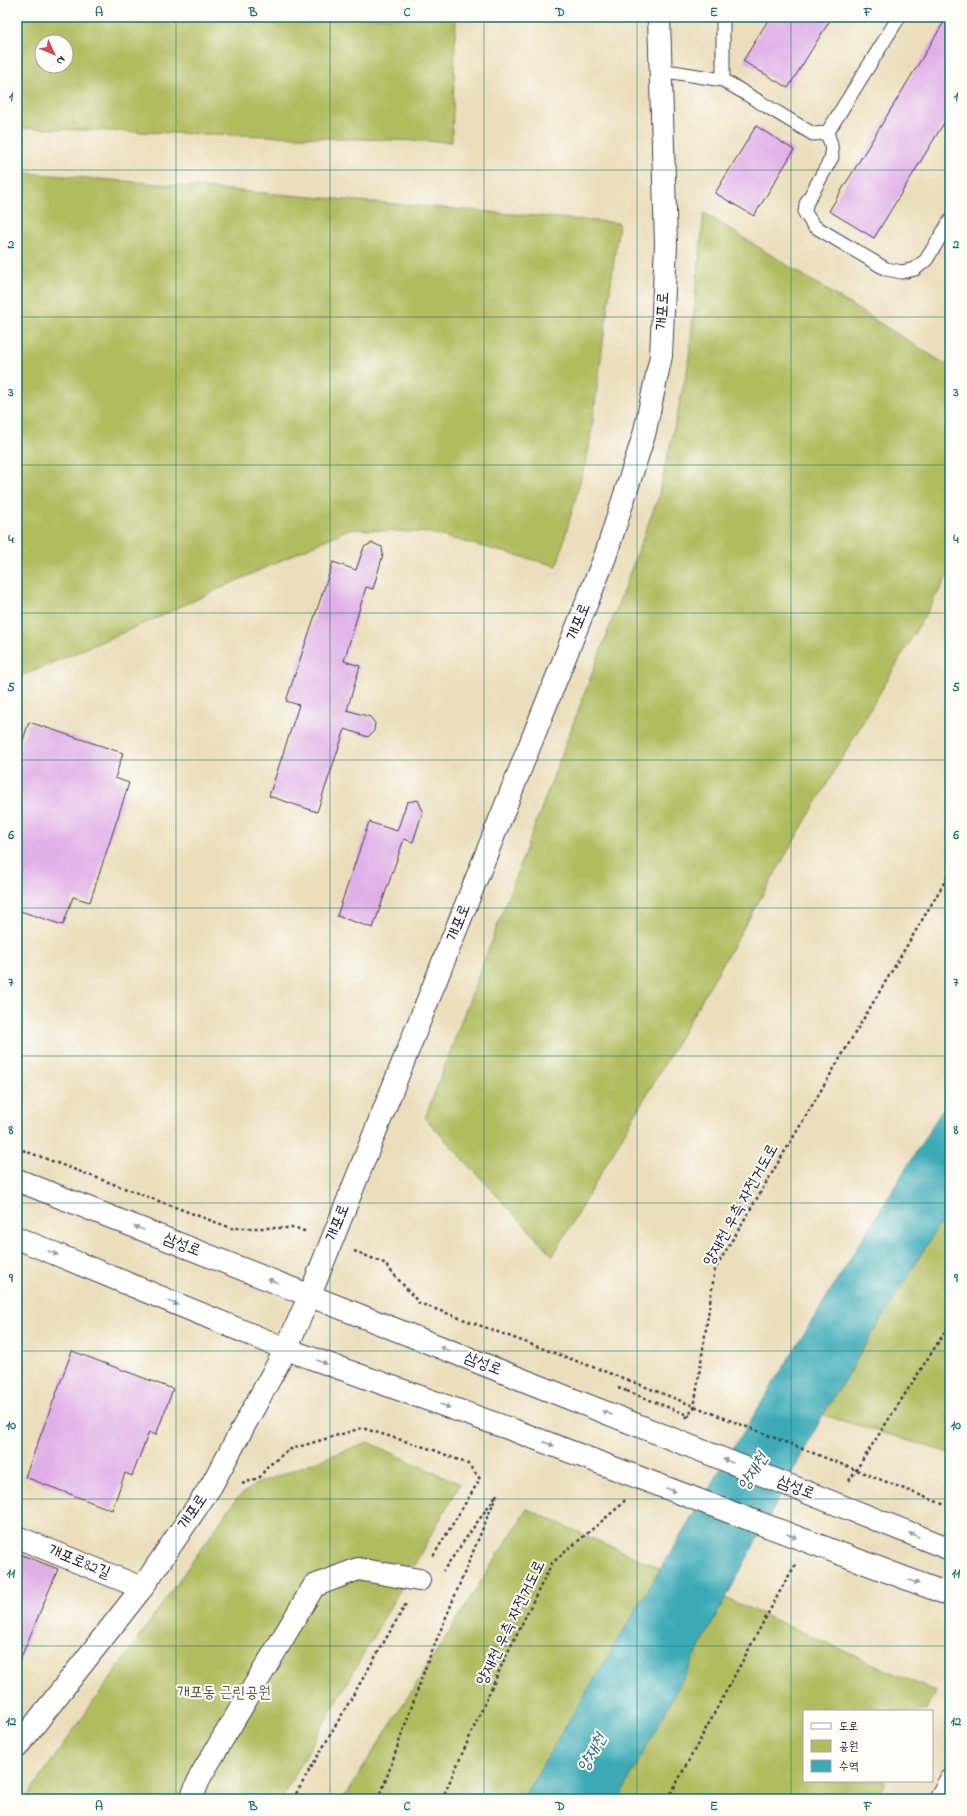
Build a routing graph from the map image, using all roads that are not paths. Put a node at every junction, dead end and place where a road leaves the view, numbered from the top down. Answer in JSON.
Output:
{"nodes":[{"id":1,"x":659,"y":17,"type":"edge"},
{"id":2,"x":723,"y":17,"type":"edge"},
{"id":3,"x":899,"y":17,"type":"edge"},
{"id":4,"x":660,"y":70,"type":"junction"},
{"id":5,"x":723,"y":80,"type":"junction"},
{"id":6,"x":826,"y":133,"type":"junction"},
{"id":7,"x":950,"y":221,"type":"edge"},
{"id":8,"x":17,"y":1180,"type":"edge"},
{"id":9,"x":17,"y":1238,"type":"edge"},
{"id":10,"x":310,"y":1295,"type":"junction"},
{"id":11,"x":286,"y":1349,"type":"junction"},
{"id":12,"x":17,"y":1537,"type":"edge"},
{"id":13,"x":950,"y":1549,"type":"edge"},
{"id":14,"x":419,"y":1580,"type":"road end"},
{"id":15,"x":142,"y":1588,"type":"junction"},
{"id":16,"x":950,"y":1595,"type":"edge"},
{"id":17,"x":17,"y":1747,"type":"edge"},
{"id":18,"x":950,"y":1781,"type":"edge"},
{"id":19,"x":950,"y":1794,"type":"edge"},
{"id":20,"x":191,"y":1799,"type":"edge"},
{"id":21,"x":940,"y":1799,"type":"edge"},
{"id":22,"x":943,"y":1799,"type":"edge"}],
"edges":[{"from":1,"to":4,"type":"street","name":"개포로"},
{"from":2,"to":5,"type":"lane"},
{"from":3,"to":6,"type":"lane"},
{"from":4,"to":5,"type":"lane"},
{"from":4,"to":10,"type":"street","name":"개포로"},
{"from":5,"to":6,"type":"lane"},
{"from":6,"to":7,"type":"lane"},
{"from":10,"to":8,"type":"street","name":"삼성로","one_way":true},
{"from":9,"to":11,"type":"street","one_way":true},
{"from":10,"to":11,"type":"street","name":"개포로"},
{"from":13,"to":10,"type":"street","name":"삼성로","one_way":true,"bridge":true},
{"from":11,"to":15,"type":"street","name":"개포로"},
{"from":11,"to":16,"type":"street","one_way":true,"bridge":true},
{"from":12,"to":15,"type":"street","name":"개포로82길"},
{"from":14,"to":20,"type":"street"},
{"from":15,"to":17,"type":"street","name":"개포로"},
{"from":18,"to":21,"type":"street"},
{"from":19,"to":22,"type":"street"}]}
